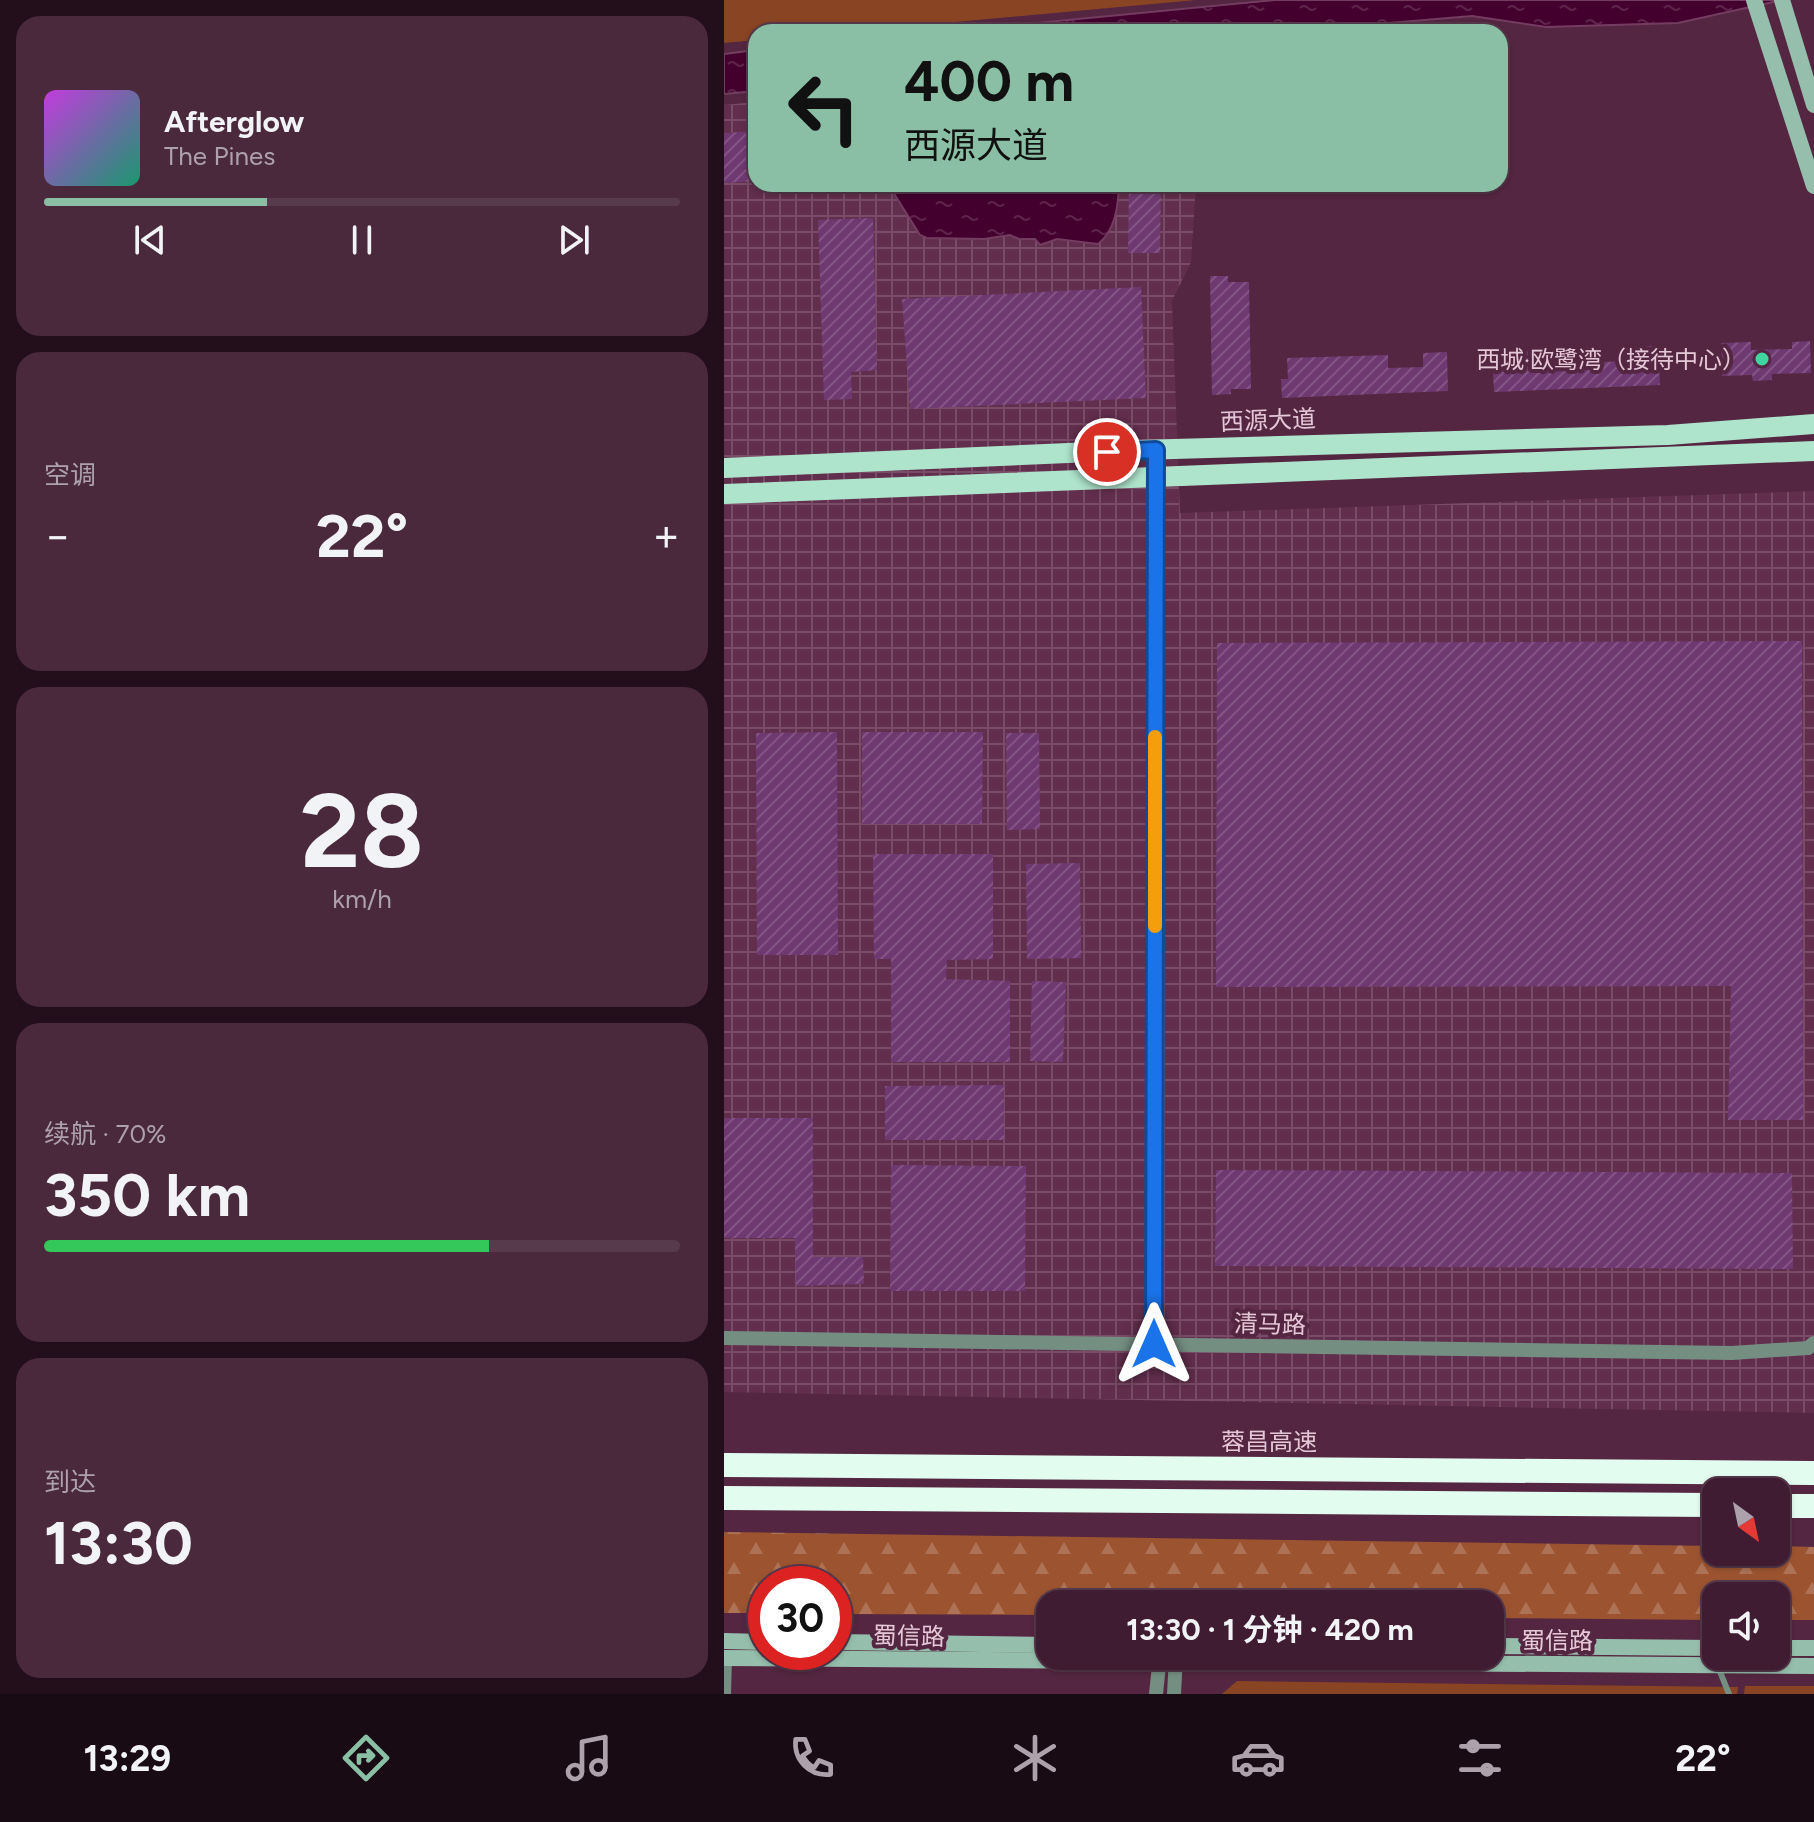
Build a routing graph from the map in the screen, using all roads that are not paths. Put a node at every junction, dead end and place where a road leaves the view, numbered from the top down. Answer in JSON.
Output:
{"nodes":[{"id":1,"x":1754,"y":0,"type":"edge"},
{"id":2,"x":1782,"y":0,"type":"edge"},
{"id":3,"x":1814,"y":105,"type":"edge"},
{"id":4,"x":1814,"y":186,"type":"edge"},
{"id":5,"x":1814,"y":424,"type":"edge"},
{"id":6,"x":1156,"y":450,"type":"junction"},
{"id":7,"x":1814,"y":451,"type":"edge"},
{"id":8,"x":724,"y":468,"type":"edge"},
{"id":9,"x":1156,"y":476,"type":"junction"},
{"id":10,"x":724,"y":494,"type":"edge"},
{"id":11,"x":724,"y":1338,"type":"edge"},
{"id":12,"x":1814,"y":1343,"type":"edge"},
{"id":13,"x":1154,"y":1344,"type":"junction"},
{"id":14,"x":724,"y":1465,"type":"edge"},
{"id":15,"x":1814,"y":1473,"type":"edge"},
{"id":16,"x":724,"y":1498,"type":"edge"},
{"id":17,"x":1702,"y":1505,"type":"edge"},
{"id":18,"x":1790,"y":1506,"type":"edge"},
{"id":19,"x":1814,"y":1506,"type":"edge"},
{"id":20,"x":852,"y":1642,"type":"edge"},
{"id":21,"x":1036,"y":1645,"type":"edge"},
{"id":22,"x":748,"y":1646,"type":"edge"},
{"id":23,"x":1504,"y":1646,"type":"edge"},
{"id":24,"x":1702,"y":1648,"type":"edge"},
{"id":25,"x":1790,"y":1648,"type":"edge"},
{"id":26,"x":1814,"y":1648,"type":"edge"},
{"id":27,"x":725,"y":1650,"type":"edge"},
{"id":28,"x":1036,"y":1656,"type":"edge"},
{"id":29,"x":1504,"y":1663,"type":"edge"},
{"id":30,"x":1702,"y":1665,"type":"edge"},
{"id":31,"x":1790,"y":1666,"type":"edge"},
{"id":32,"x":1814,"y":1666,"type":"edge"},
{"id":33,"x":1164,"y":1670,"type":"edge"},
{"id":34,"x":1170,"y":1670,"type":"edge"},
{"id":35,"x":1719,"y":1670,"type":"edge"},
{"id":36,"x":727,"y":1694,"type":"edge"},
{"id":37,"x":1156,"y":1694,"type":"edge"},
{"id":38,"x":1174,"y":1694,"type":"edge"},
{"id":39,"x":1729,"y":1694,"type":"edge"}],
"edges":[{"from":1,"to":4,"type":"main road"},
{"from":2,"to":3,"type":"main road"},
{"from":5,"to":6,"type":"main road","name":"西源大道"},
{"from":6,"to":8,"type":"main road","name":"西源大道"},
{"from":6,"to":9,"type":"street"},
{"from":7,"to":9,"type":"main road"},
{"from":9,"to":10,"type":"main road"},
{"from":9,"to":13,"type":"street"},
{"from":11,"to":13,"type":"street","name":"清马路"},
{"from":12,"to":13,"type":"street","name":"清马路"},
{"from":14,"to":15,"type":"highway","name":"蓉昌高速"},
{"from":16,"to":17,"type":"highway"},
{"from":18,"to":19,"type":"highway"},
{"from":20,"to":21,"type":"main road","name":"蜀信路"},
{"from":22,"to":27,"type":"main road"},
{"from":23,"to":24,"type":"main road","name":"蜀信路"},
{"from":25,"to":26,"type":"main road"},
{"from":27,"to":28,"type":"main road","name":"蜀信路"},
{"from":27,"to":36,"type":"street"},
{"from":29,"to":30,"type":"main road","name":"蜀信路"},
{"from":31,"to":32,"type":"main road","name":"蜀信路"},
{"from":33,"to":37,"type":"street"},
{"from":34,"to":38,"type":"street"},
{"from":35,"to":39,"type":"lane"}]}
